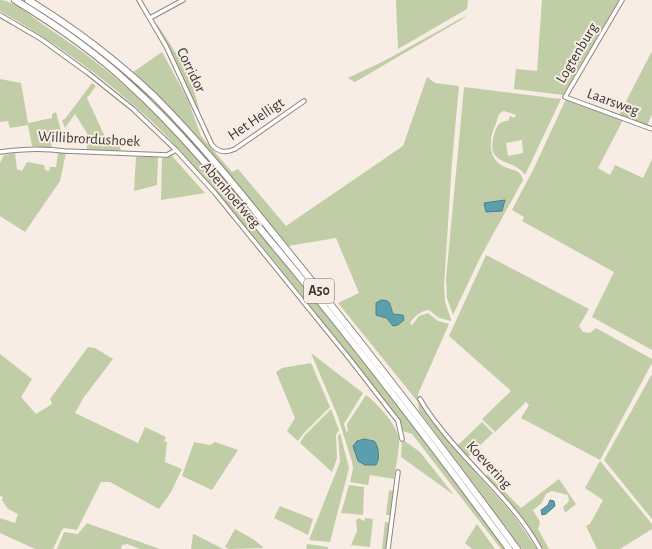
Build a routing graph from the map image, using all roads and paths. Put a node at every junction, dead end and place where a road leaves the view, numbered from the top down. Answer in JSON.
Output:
{"nodes":[{"id":1,"x":15,"y":0,"type":"edge"},
{"id":2,"x":28,"y":0,"type":"edge"},
{"id":3,"x":139,"y":0,"type":"edge"},
{"id":4,"x":183,"y":0,"type":"edge"},
{"id":5,"x":622,"y":0,"type":"edge"},
{"id":6,"x":0,"y":15,"type":"edge"},
{"id":7,"x":150,"y":18,"type":"junction"},
{"id":8,"x":565,"y":97,"type":"joint"},
{"id":9,"x":304,"y":101,"type":"dead end"},
{"id":10,"x":652,"y":129,"type":"edge"},
{"id":11,"x":176,"y":150,"type":"junction"},
{"id":12,"x":219,"y":151,"type":"joint"},
{"id":13,"x":0,"y":152,"type":"edge"},
{"id":14,"x":420,"y":399,"type":"dead end"},
{"id":15,"x":402,"y":439,"type":"dead end"},
{"id":16,"x":398,"y":472,"type":"dead end"},
{"id":17,"x":388,"y":549,"type":"edge"},
{"id":18,"x":509,"y":549,"type":"edge"},
{"id":19,"x":518,"y":549,"type":"edge"},
{"id":20,"x":540,"y":549,"type":"edge"}],
"edges":[{"from":1,"to":18,"type":"highway","number":"A50"},
{"from":2,"to":19,"type":"highway","number":"A50"},
{"from":3,"to":7,"type":"street","name":"Corridor"},
{"from":4,"to":7,"type":"street"},
{"from":5,"to":8,"type":"street","name":"Logtenburg"},
{"from":6,"to":11,"type":"street","name":"Abenhoefweg"},
{"from":7,"to":12,"type":"street","name":"Corridor"},
{"from":8,"to":10,"type":"street","name":"Laarsweg"},
{"from":9,"to":12,"type":"street","name":"Het Helligt"},
{"from":11,"to":13,"type":"street","name":"Willibrordushoek"},
{"from":11,"to":15,"type":"street","name":"Abenhoefweg"},
{"from":14,"to":20,"type":"street","name":"Koevering"},
{"from":16,"to":17,"type":"street"}]}
